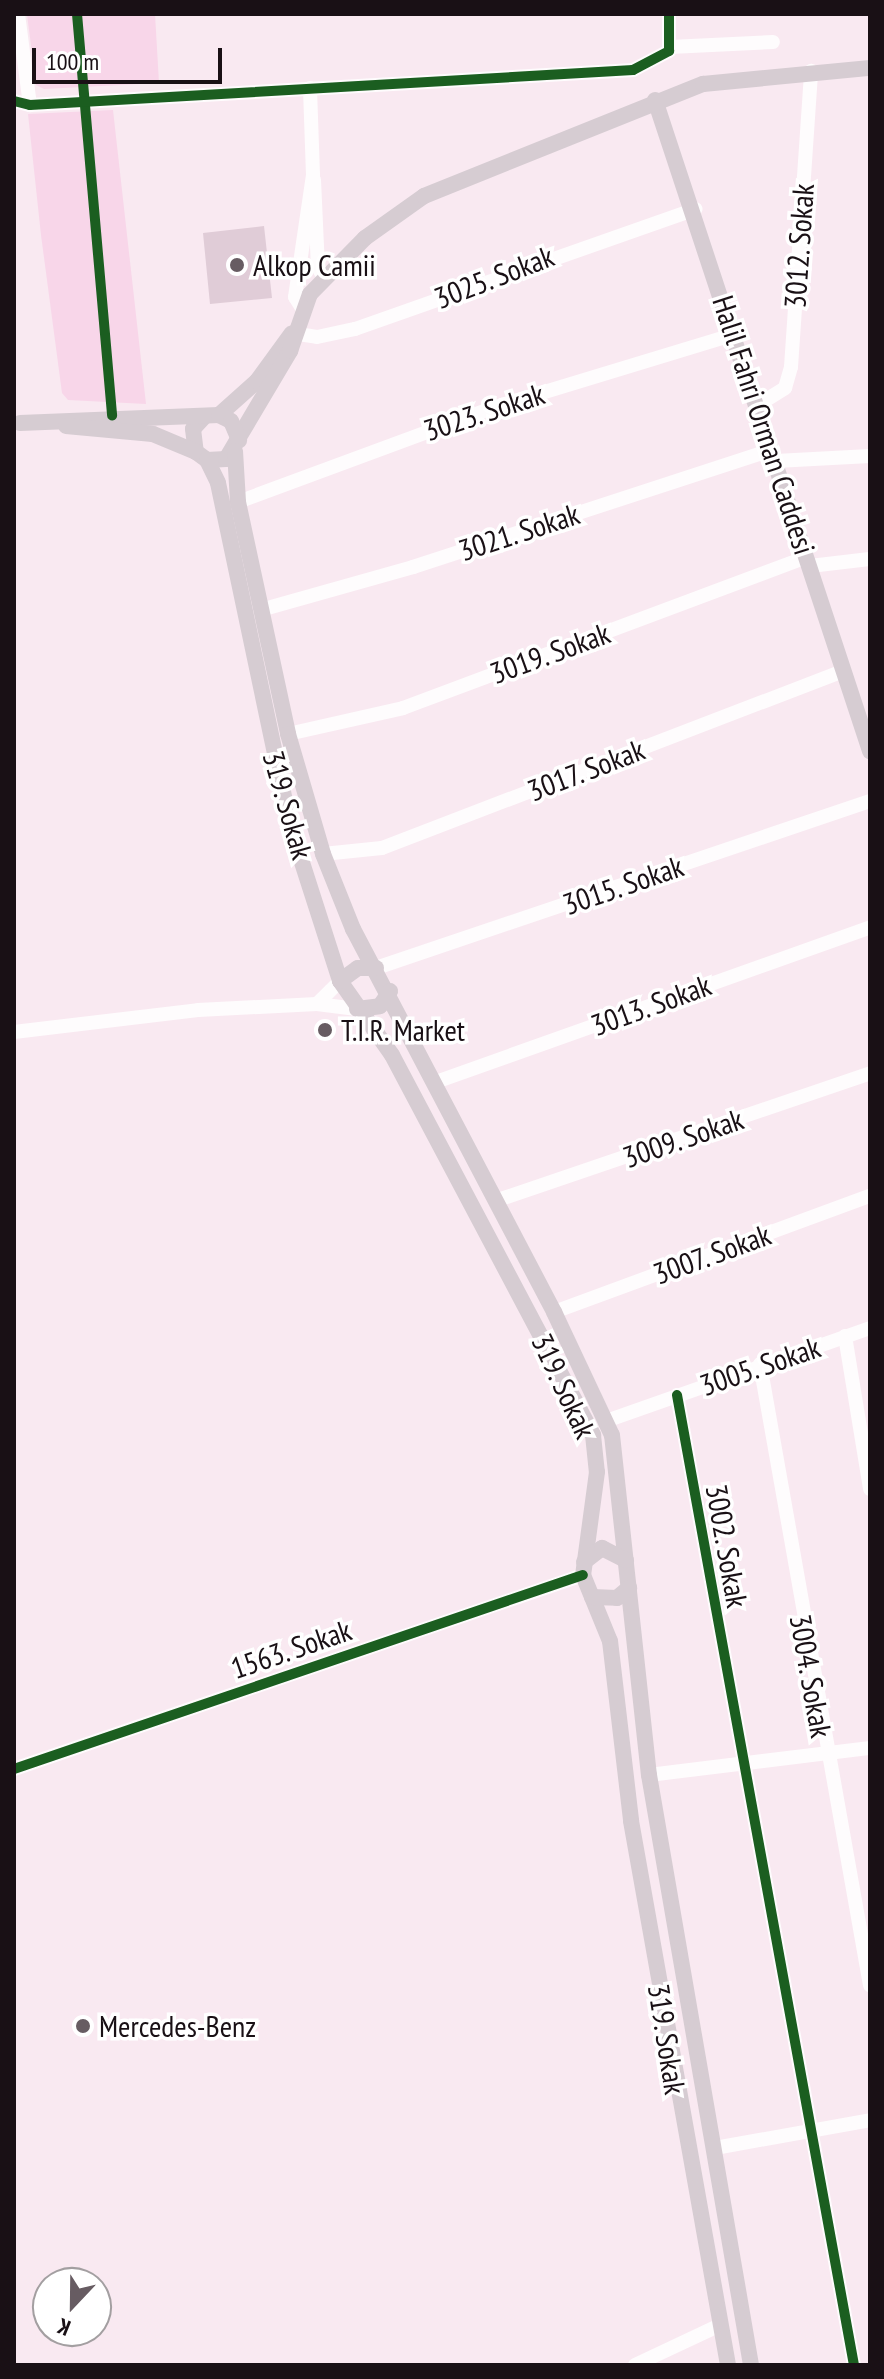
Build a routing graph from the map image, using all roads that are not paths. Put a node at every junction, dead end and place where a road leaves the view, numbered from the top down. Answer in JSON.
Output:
{"nodes":[{"id":1,"x":18,"y":14,"type":"edge"},
{"id":2,"x":669,"y":14,"type":"edge"},
{"id":3,"x":773,"y":42,"type":"dead end"},
{"id":4,"x":670,"y":47,"type":"junction"},
{"id":5,"x":870,"y":68,"type":"edge"},
{"id":6,"x":811,"y":71,"type":"junction"},
{"id":7,"x":310,"y":88,"type":"junction"},
{"id":8,"x":655,"y":100,"type":"junction"},
{"id":9,"x":14,"y":101,"type":"edge"},
{"id":10,"x":30,"y":105,"type":"junction"},
{"id":11,"x":695,"y":209,"type":"junction"},
{"id":12,"x":311,"y":241,"type":"junction"},
{"id":13,"x":324,"y":278,"type":"junction"},
{"id":14,"x":302,"y":308,"type":"junction"},
{"id":15,"x":292,"y":333,"type":"junction"},
{"id":16,"x":735,"y":334,"type":"junction"},
{"id":17,"x":758,"y":405,"type":"junction"},
{"id":18,"x":211,"y":416,"type":"junction"},
{"id":19,"x":17,"y":423,"type":"edge"},
{"id":20,"x":237,"y":445,"type":"junction"},
{"id":21,"x":774,"y":455,"type":"junction"},
{"id":22,"x":201,"y":456,"type":"junction"},
{"id":23,"x":870,"y":456,"type":"edge"},
{"id":24,"x":238,"y":502,"type":"junction"},
{"id":25,"x":870,"y":559,"type":"edge"},
{"id":26,"x":809,"y":561,"type":"junction"},
{"id":27,"x":264,"y":609,"type":"junction"},
{"id":28,"x":844,"y":671,"type":"junction"},
{"id":29,"x":288,"y":734,"type":"junction"},
{"id":30,"x":870,"y":751,"type":"edge"},
{"id":31,"x":870,"y":801,"type":"edge"},
{"id":32,"x":323,"y":854,"type":"junction"},
{"id":33,"x":870,"y":927,"type":"edge"},
{"id":34,"x":376,"y":968,"type":"junction"},
{"id":35,"x":340,"y":981,"type":"junction"},
{"id":36,"x":390,"y":991,"type":"junction"},
{"id":37,"x":317,"y":1004,"type":"junction"},
{"id":38,"x":357,"y":1009,"type":"junction"},
{"id":39,"x":14,"y":1032,"type":"edge"},
{"id":40,"x":870,"y":1073,"type":"edge"},
{"id":41,"x":433,"y":1083,"type":"junction"},
{"id":42,"x":870,"y":1196,"type":"edge"},
{"id":43,"x":495,"y":1201,"type":"junction"},
{"id":44,"x":554,"y":1312,"type":"junction"},
{"id":45,"x":870,"y":1328,"type":"edge"},
{"id":46,"x":845,"y":1336,"type":"junction"},
{"id":47,"x":760,"y":1364,"type":"junction"},
{"id":48,"x":677,"y":1395,"type":"junction"},
{"id":49,"x":606,"y":1421,"type":"junction"},
{"id":50,"x":870,"y":1489,"type":"edge"},
{"id":51,"x":626,"y":1560,"type":"junction"},
{"id":52,"x":583,"y":1569,"type":"junction"},
{"id":53,"x":629,"y":1588,"type":"junction"},
{"id":54,"x":592,"y":1597,"type":"junction"},
{"id":55,"x":870,"y":1748,"type":"edge"},
{"id":56,"x":824,"y":1755,"type":"junction"},
{"id":57,"x":740,"y":1765,"type":"junction"},
{"id":58,"x":14,"y":1769,"type":"edge"},
{"id":59,"x":649,"y":1775,"type":"junction"},
{"id":60,"x":870,"y":1985,"type":"edge"},
{"id":61,"x":870,"y":2120,"type":"edge"},
{"id":62,"x":810,"y":2131,"type":"junction"},
{"id":63,"x":715,"y":2148,"type":"junction"},
{"id":64,"x":718,"y":2326,"type":"junction"},
{"id":65,"x":635,"y":2365,"type":"edge"},
{"id":66,"x":728,"y":2365,"type":"edge"},
{"id":67,"x":751,"y":2365,"type":"edge"},
{"id":68,"x":854,"y":2365,"type":"edge"}],
"edges":[{"from":1,"to":10,"type":"street"},
{"from":2,"to":4,"type":"street"},
{"from":3,"to":4,"type":"street"},
{"from":4,"to":7,"type":"street"},
{"from":5,"to":6,"type":"main road"},
{"from":6,"to":8,"type":"main road"},
{"from":6,"to":17,"type":"street","name":"3012. Sokak"},
{"from":7,"to":10,"type":"street"},
{"from":7,"to":12,"type":"street"},
{"from":8,"to":11,"type":"main road","name":"Halil Fahri Orman Caddesi"},
{"from":8,"to":13,"type":"main road"},
{"from":9,"to":10,"type":"street"},
{"from":11,"to":15,"type":"street","name":"3025. Sokak"},
{"from":11,"to":16,"type":"main road","name":"Halil Fahri Orman Caddesi"},
{"from":12,"to":13,"type":"street"},
{"from":12,"to":14,"type":"street"},
{"from":13,"to":14,"type":"main road"},
{"from":14,"to":15,"type":"main road"},
{"from":15,"to":18,"type":"main road"},
{"from":15,"to":20,"type":"main road"},
{"from":16,"to":17,"type":"main road","name":"Halil Fahri Orman Caddesi"},
{"from":16,"to":24,"type":"street","name":"3023. Sokak"},
{"from":17,"to":21,"type":"main road","name":"Halil Fahri Orman Caddesi"},
{"from":18,"to":19,"type":"main road"},
{"from":18,"to":20,"type":"main road"},
{"from":18,"to":22,"type":"main road"},
{"from":19,"to":22,"type":"main road"},
{"from":20,"to":22,"type":"main road"},
{"from":20,"to":24,"type":"main road","name":"319. Sokak"},
{"from":21,"to":23,"type":"street","name":"3021. Sokak"},
{"from":21,"to":26,"type":"main road","name":"Halil Fahri Orman Caddesi"},
{"from":21,"to":27,"type":"street","name":"3021. Sokak"},
{"from":22,"to":35,"type":"main road","name":"319. Sokak"},
{"from":24,"to":27,"type":"main road","name":"319. Sokak"},
{"from":25,"to":26,"type":"street","name":"3019. Sokak"},
{"from":26,"to":28,"type":"main road","name":"Halil Fahri Orman Caddesi"},
{"from":26,"to":29,"type":"street","name":"3019. Sokak"},
{"from":27,"to":29,"type":"main road","name":"319. Sokak"},
{"from":28,"to":30,"type":"main road","name":"Halil Fahri Orman Caddesi"},
{"from":28,"to":32,"type":"street","name":"3017. Sokak"},
{"from":29,"to":32,"type":"main road","name":"319. Sokak"},
{"from":31,"to":34,"type":"street","name":"3015. Sokak"},
{"from":32,"to":34,"type":"main road","name":"319. Sokak"},
{"from":33,"to":41,"type":"street","name":"3013. Sokak"},
{"from":34,"to":35,"type":"main road"},
{"from":34,"to":36,"type":"main road","name":"319. Sokak"},
{"from":35,"to":37,"type":"street"},
{"from":35,"to":38,"type":"main road","name":"319. Sokak"},
{"from":36,"to":38,"type":"main road"},
{"from":36,"to":41,"type":"main road","name":"319. Sokak"},
{"from":37,"to":38,"type":"street"},
{"from":37,"to":39,"type":"street"},
{"from":38,"to":52,"type":"main road","name":"319. Sokak"},
{"from":40,"to":43,"type":"street","name":"3009. Sokak"},
{"from":41,"to":43,"type":"main road","name":"319. Sokak"},
{"from":42,"to":44,"type":"street","name":"3007. Sokak"},
{"from":43,"to":44,"type":"main road","name":"319. Sokak"},
{"from":44,"to":49,"type":"main road","name":"319. Sokak"},
{"from":45,"to":46,"type":"street","name":"3005. Sokak"},
{"from":46,"to":47,"type":"street","name":"3005. Sokak"},
{"from":46,"to":50,"type":"street"},
{"from":47,"to":48,"type":"street","name":"3005. Sokak"},
{"from":47,"to":56,"type":"street","name":"3004. Sokak"},
{"from":48,"to":49,"type":"street","name":"3005. Sokak"},
{"from":48,"to":57,"type":"street","name":"3002. Sokak"},
{"from":49,"to":51,"type":"main road","name":"319. Sokak"},
{"from":51,"to":52,"type":"main road"},
{"from":51,"to":53,"type":"main road","name":"319. Sokak"},
{"from":52,"to":54,"type":"main road","name":"319. Sokak"},
{"from":52,"to":58,"type":"street","name":"1563. Sokak"},
{"from":53,"to":54,"type":"main road"},
{"from":53,"to":59,"type":"main road","name":"319. Sokak"},
{"from":54,"to":64,"type":"main road","name":"319. Sokak"},
{"from":55,"to":56,"type":"street"},
{"from":56,"to":57,"type":"street"},
{"from":56,"to":60,"type":"street","name":"3004. Sokak"},
{"from":57,"to":59,"type":"street"},
{"from":57,"to":62,"type":"street","name":"3002. Sokak"},
{"from":59,"to":63,"type":"main road","name":"319. Sokak"},
{"from":61,"to":62,"type":"street"},
{"from":62,"to":63,"type":"street"},
{"from":62,"to":68,"type":"street","name":"3002. Sokak"},
{"from":63,"to":67,"type":"main road","name":"319. Sokak"},
{"from":64,"to":65,"type":"street"},
{"from":64,"to":66,"type":"main road","name":"319. Sokak"}]}
